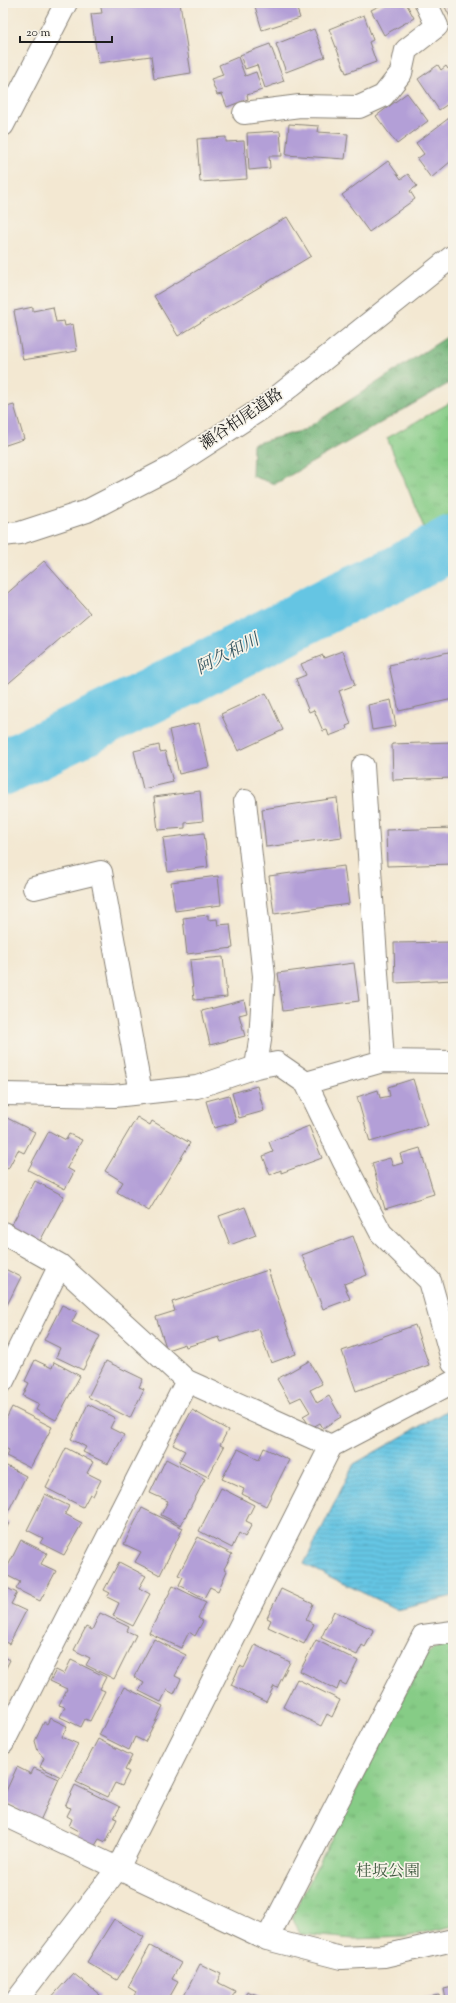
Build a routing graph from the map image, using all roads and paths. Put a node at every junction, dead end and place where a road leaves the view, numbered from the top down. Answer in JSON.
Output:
{"nodes":[{"id":1,"x":66,"y":3,"type":"edge"},
{"id":2,"x":426,"y":3,"type":"edge"},
{"id":3,"x":244,"y":113,"type":"dead end"},
{"id":4,"x":3,"y":125,"type":"edge"},
{"id":5,"x":453,"y":256,"type":"edge"},
{"id":6,"x":3,"y":535,"type":"edge"},
{"id":7,"x":363,"y":766,"type":"dead end"},
{"id":8,"x":244,"y":801,"type":"dead end"},
{"id":9,"x":34,"y":888,"type":"dead end"},
{"id":10,"x":383,"y":1061,"type":"junction"},
{"id":11,"x":453,"y":1062,"type":"edge"},
{"id":12,"x":256,"y":1067,"type":"junction"},
{"id":13,"x":306,"y":1083,"type":"junction"},
{"id":14,"x":141,"y":1093,"type":"junction"},
{"id":15,"x":3,"y":1094,"type":"edge"},
{"id":16,"x":3,"y":1234,"type":"edge"},
{"id":17,"x":60,"y":1266,"type":"junction"},
{"id":18,"x":453,"y":1363,"type":"edge"},
{"id":19,"x":3,"y":1381,"type":"edge"},
{"id":20,"x":187,"y":1381,"type":"junction"},
{"id":21,"x":453,"y":1382,"type":"edge"},
{"id":22,"x":331,"y":1446,"type":"junction"},
{"id":23,"x":453,"y":1632,"type":"edge"},
{"id":24,"x":3,"y":1743,"type":"edge"},
{"id":25,"x":3,"y":1814,"type":"edge"},
{"id":26,"x":118,"y":1868,"type":"junction"},
{"id":27,"x":267,"y":1939,"type":"junction"},
{"id":28,"x":453,"y":1940,"type":"edge"},
{"id":29,"x":17,"y":2000,"type":"edge"}],
"edges":[{"from":1,"to":4,"type":"street"},
{"from":2,"to":3,"type":"street"},
{"from":5,"to":6,"type":"street","name":"瀬谷柏尾道路"},
{"from":7,"to":10,"type":"street"},
{"from":8,"to":12,"type":"street"},
{"from":9,"to":14,"type":"street"},
{"from":10,"to":11,"type":"street"},
{"from":10,"to":13,"type":"street"},
{"from":12,"to":13,"type":"street"},
{"from":12,"to":14,"type":"street"},
{"from":13,"to":18,"type":"street"},
{"from":14,"to":15,"type":"street"},
{"from":16,"to":17,"type":"street"},
{"from":17,"to":19,"type":"street"},
{"from":17,"to":20,"type":"street"},
{"from":20,"to":22,"type":"street"},
{"from":20,"to":24,"type":"street"},
{"from":21,"to":22,"type":"street"},
{"from":22,"to":26,"type":"street"},
{"from":23,"to":27,"type":"street"},
{"from":25,"to":26,"type":"street"},
{"from":26,"to":27,"type":"street"},
{"from":26,"to":29,"type":"street"},
{"from":27,"to":28,"type":"street"}]}
